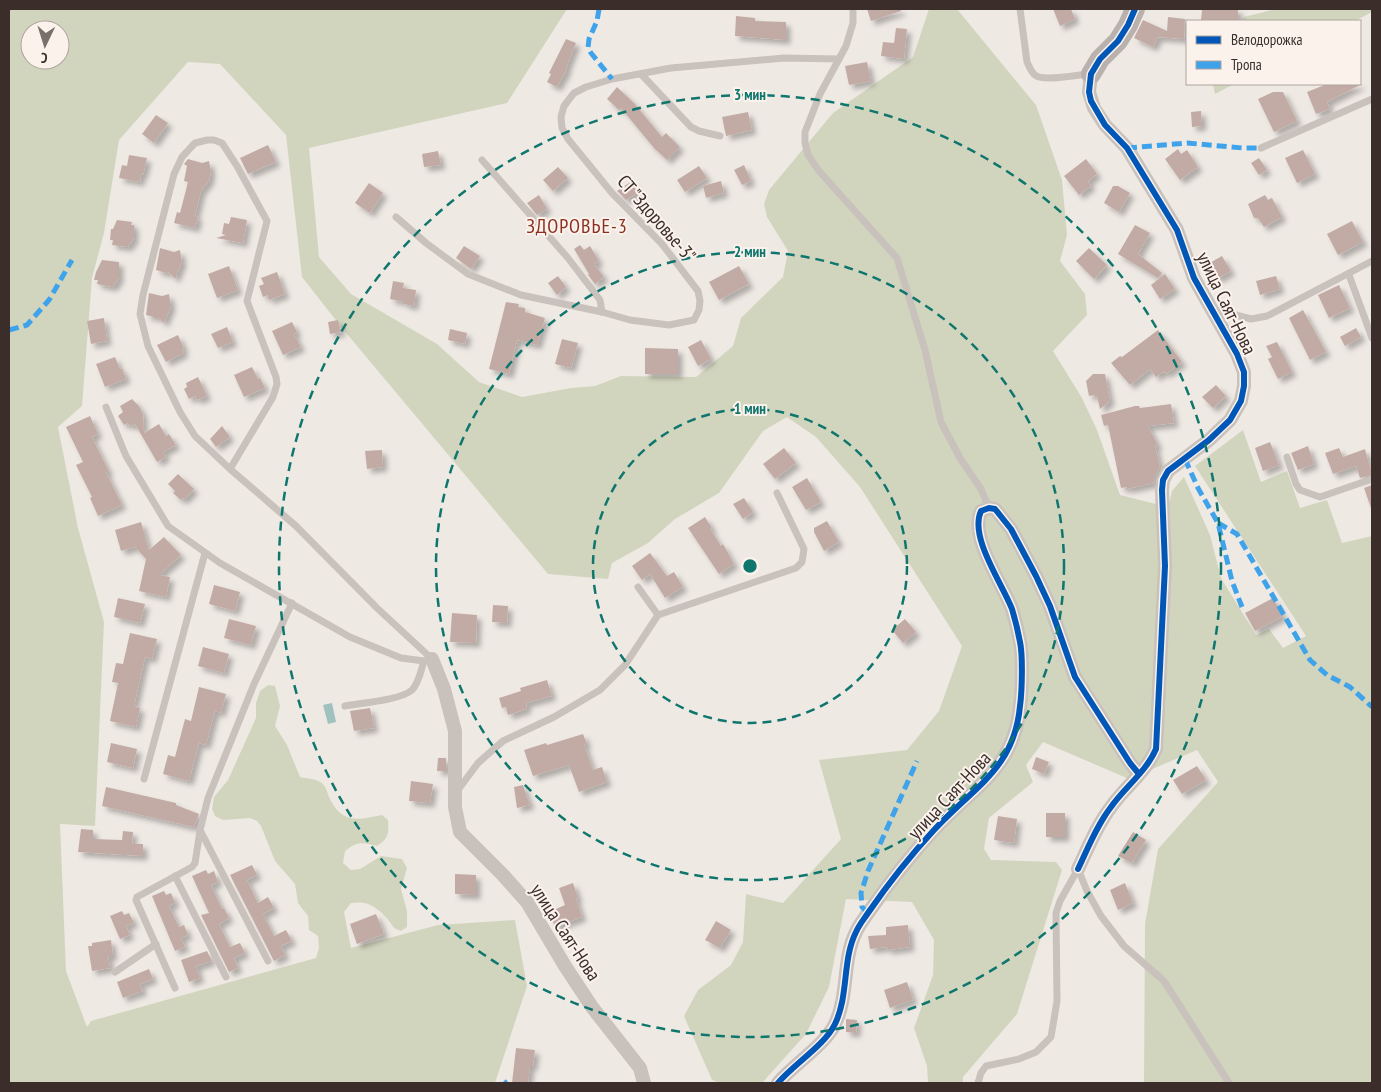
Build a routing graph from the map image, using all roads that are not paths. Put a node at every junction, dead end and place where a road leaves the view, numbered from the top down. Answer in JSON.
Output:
{"nodes":[{"id":1,"x":853,"y":9,"type":"edge"},
{"id":2,"x":1020,"y":9,"type":"edge"},
{"id":3,"x":1135,"y":9,"type":"edge"},
{"id":4,"x":839,"y":59,"type":"junction"},
{"id":5,"x":641,"y":74,"type":"junction"},
{"id":6,"x":1090,"y":74,"type":"junction"},
{"id":7,"x":1372,"y":99,"type":"edge"},
{"id":8,"x":720,"y":136,"type":"dead end"},
{"id":9,"x":1261,"y":148,"type":"dead end"},
{"id":10,"x":482,"y":160,"type":"dead end"},
{"id":11,"x":396,"y":217,"type":"dead end"},
{"id":12,"x":1372,"y":261,"type":"edge"},
{"id":13,"x":1349,"y":275,"type":"junction"},
{"id":14,"x":1212,"y":309,"type":"junction"},
{"id":15,"x":602,"y":312,"type":"junction"},
{"id":16,"x":1372,"y":338,"type":"edge"},
{"id":17,"x":106,"y":407,"type":"dead end"},
{"id":18,"x":1287,"y":457,"type":"dead end"},
{"id":19,"x":230,"y":469,"type":"junction"},
{"id":20,"x":1372,"y":479,"type":"edge"},
{"id":21,"x":777,"y":493,"type":"dead end"},
{"id":22,"x":989,"y":508,"type":"junction"},
{"id":23,"x":205,"y":553,"type":"junction"},
{"id":24,"x":638,"y":587,"type":"dead end"},
{"id":25,"x":292,"y":604,"type":"junction"},
{"id":26,"x":658,"y":615,"type":"junction"},
{"id":27,"x":428,"y":660,"type":"junction"},
{"id":28,"x":345,"y":706,"type":"dead end"},
{"id":29,"x":1139,"y":774,"type":"junction"},
{"id":30,"x":144,"y":779,"type":"dead end"},
{"id":31,"x":455,"y":794,"type":"junction"},
{"id":32,"x":200,"y":830,"type":"junction"},
{"id":33,"x":1078,"y":869,"type":"junction"},
{"id":34,"x":175,"y":876,"type":"junction"},
{"id":35,"x":156,"y":944,"type":"junction"},
{"id":36,"x":268,"y":962,"type":"dead end"},
{"id":37,"x":115,"y":972,"type":"dead end"},
{"id":38,"x":226,"y":976,"type":"dead end"},
{"id":39,"x":175,"y":988,"type":"dead end"},
{"id":40,"x":644,"y":1083,"type":"edge"},
{"id":41,"x":778,"y":1083,"type":"edge"},
{"id":42,"x":978,"y":1083,"type":"edge"},
{"id":43,"x":1229,"y":1083,"type":"edge"}],
"edges":[{"from":1,"to":4,"type":"lane"},
{"from":2,"to":6,"type":"lane"},
{"from":3,"to":6,"type":"street"},
{"from":4,"to":5,"type":"lane","name":"СТ \"Здоровье-3\""},
{"from":4,"to":22,"type":"lane"},
{"from":5,"to":8,"type":"lane"},
{"from":5,"to":15,"type":"lane","name":"СТ \"Здоровье-3\""},
{"from":6,"to":14,"type":"street","name":"улица Саят-Нова"},
{"from":7,"to":9,"type":"lane"},
{"from":10,"to":15,"type":"lane"},
{"from":11,"to":15,"type":"lane","name":"СТ \"Здоровье-3\""},
{"from":12,"to":13,"type":"lane"},
{"from":13,"to":14,"type":"lane"},
{"from":13,"to":16,"type":"lane"},
{"from":14,"to":29,"type":"street","name":"улица Саят-Нова"},
{"from":17,"to":23,"type":"lane"},
{"from":18,"to":20,"type":"lane"},
{"from":19,"to":19,"type":"lane"},
{"from":19,"to":27,"type":"lane"},
{"from":21,"to":26,"type":"lane"},
{"from":22,"to":29,"type":"street"},
{"from":22,"to":41,"type":"street","name":"улица Саят-Нова"},
{"from":23,"to":25,"type":"lane"},
{"from":23,"to":30,"type":"lane"},
{"from":24,"to":26,"type":"lane"},
{"from":25,"to":27,"type":"lane"},
{"from":25,"to":32,"type":"lane"},
{"from":26,"to":31,"type":"lane"},
{"from":27,"to":28,"type":"lane"},
{"from":27,"to":31,"type":"street","name":"улица Саят-Нова"},
{"from":29,"to":33,"type":"street","name":"улица Саят-Нова"},
{"from":31,"to":40,"type":"street","name":"улица Саят-Нова"},
{"from":32,"to":34,"type":"lane"},
{"from":32,"to":36,"type":"lane"},
{"from":33,"to":42,"type":"lane"},
{"from":33,"to":43,"type":"lane"},
{"from":34,"to":35,"type":"lane"},
{"from":34,"to":38,"type":"lane"},
{"from":35,"to":37,"type":"lane"},
{"from":35,"to":39,"type":"lane"}]}
